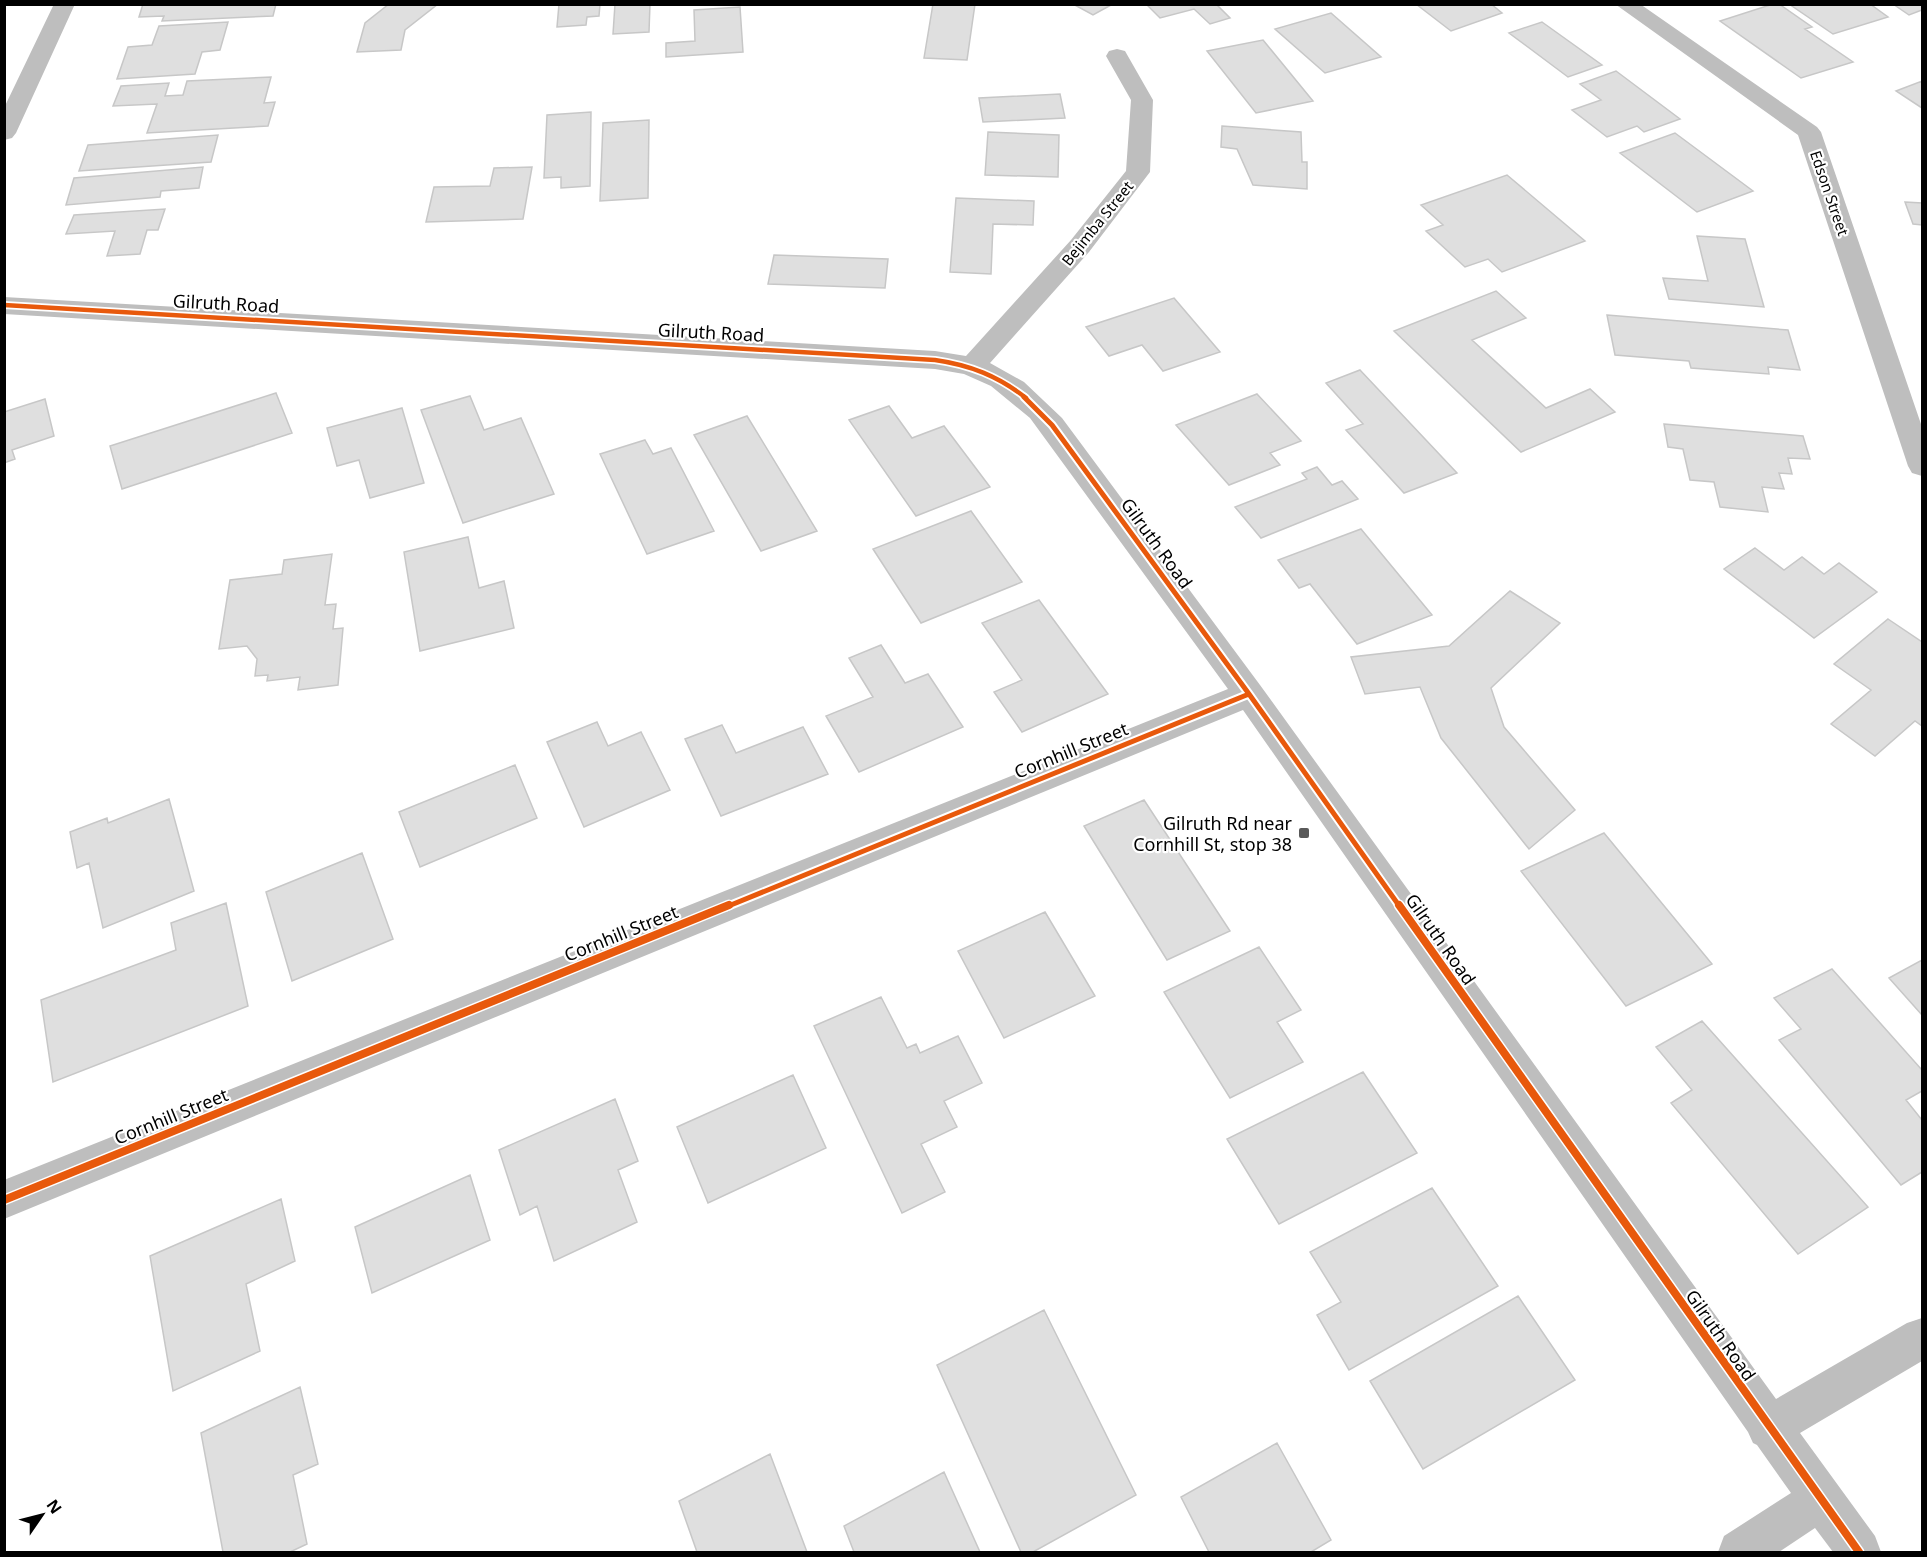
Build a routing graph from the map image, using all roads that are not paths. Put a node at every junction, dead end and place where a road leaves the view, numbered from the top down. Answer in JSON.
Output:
{"nodes":[{"id":1,"x":65,"y":4,"type":"edge"},
{"id":2,"x":1625,"y":4,"type":"edge"},
{"id":3,"x":1117,"y":56,"type":"dead end"},
{"id":4,"x":4,"y":133,"type":"edge"},
{"id":5,"x":4,"y":305,"type":"edge"},
{"id":6,"x":973,"y":365,"type":"junction"},
{"id":7,"x":1923,"y":466,"type":"edge"},
{"id":8,"x":1249,"y":694,"type":"junction"},
{"id":9,"x":4,"y":1200,"type":"edge"},
{"id":10,"x":1923,"y":1338,"type":"edge"},
{"id":11,"x":1768,"y":1428,"type":"junction"},
{"id":12,"x":1820,"y":1499,"type":"junction"},
{"id":13,"x":1740,"y":1552,"type":"edge"},
{"id":14,"x":1859,"y":1552,"type":"edge"}],
"edges":[{"from":1,"to":4,"type":"street"},
{"from":2,"to":7,"type":"street","name":"Edson Street"},
{"from":3,"to":6,"type":"street","name":"Bejimba Street"},
{"from":5,"to":6,"type":"street","name":"Gilruth Road"},
{"from":6,"to":8,"type":"street","name":"Gilruth Road"},
{"from":8,"to":9,"type":"street","name":"Cornhill Street"},
{"from":8,"to":11,"type":"street","name":"Gilruth Road"},
{"from":10,"to":11,"type":"street"},
{"from":11,"to":12,"type":"street","name":"Gilruth Road"},
{"from":12,"to":13,"type":"street"},
{"from":12,"to":14,"type":"street","name":"Gilruth Road"}]}
